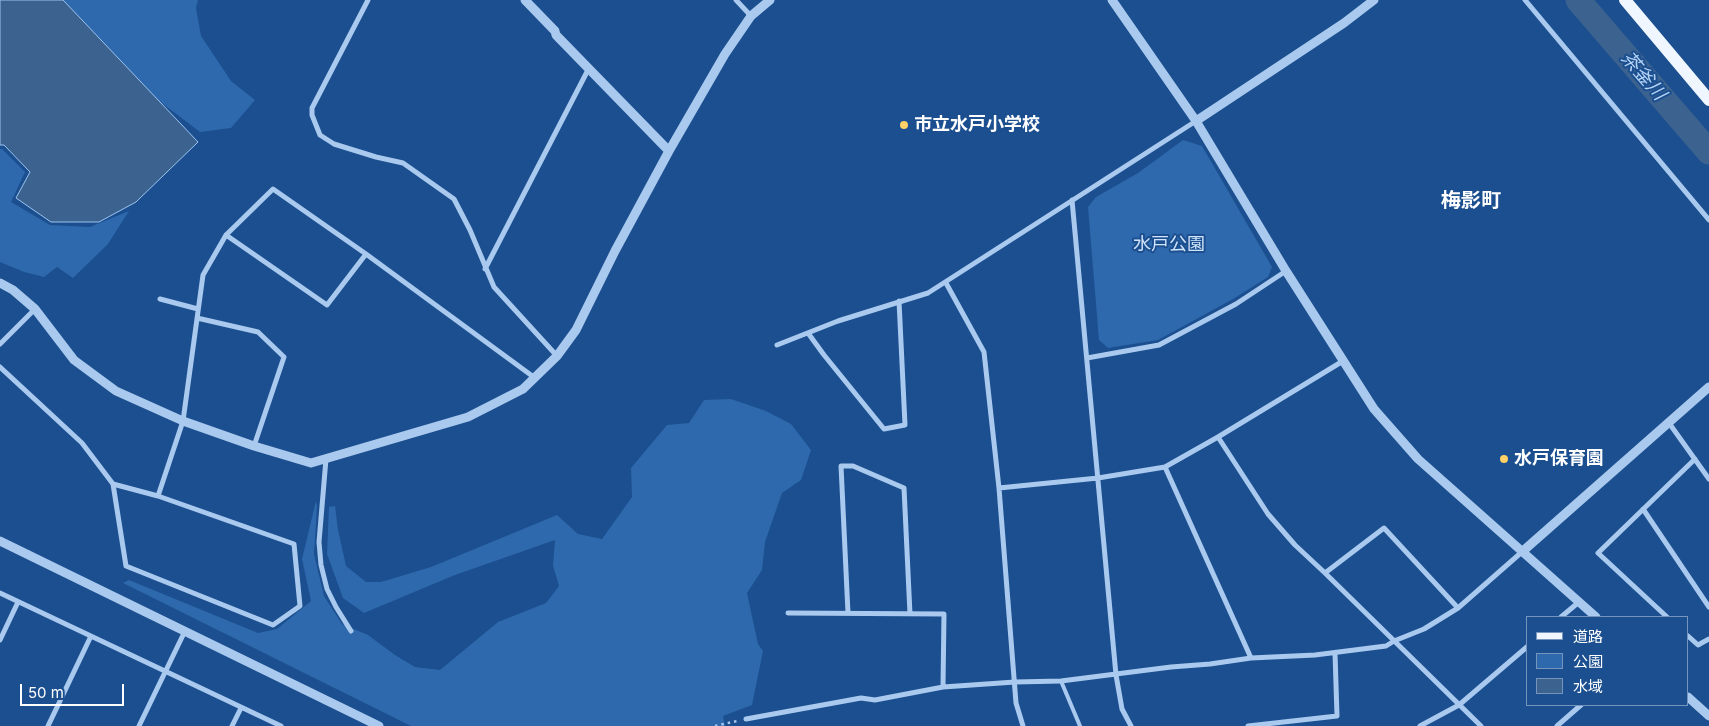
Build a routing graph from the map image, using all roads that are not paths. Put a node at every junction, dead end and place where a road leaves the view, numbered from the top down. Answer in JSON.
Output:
{"nodes":[{"id":1,"x":368,"y":0,"type":"edge"},
{"id":2,"x":525,"y":0,"type":"edge"},
{"id":3,"x":736,"y":0,"type":"edge"},
{"id":4,"x":770,"y":0,"type":"edge"},
{"id":5,"x":1112,"y":0,"type":"edge"},
{"id":6,"x":1374,"y":0,"type":"edge"},
{"id":7,"x":1525,"y":0,"type":"edge"},
{"id":8,"x":1625,"y":0,"type":"edge"},
{"id":9,"x":751,"y":16,"type":"junction"},
{"id":10,"x":589,"y":68,"type":"junction"},
{"id":11,"x":1709,"y":100,"type":"edge"},
{"id":12,"x":1196,"y":121,"type":"junction"},
{"id":13,"x":669,"y":151,"type":"junction"},
{"id":14,"x":1072,"y":200,"type":"junction"},
{"id":15,"x":1709,"y":220,"type":"edge"},
{"id":16,"x":226,"y":235,"type":"junction"},
{"id":17,"x":366,"y":254,"type":"junction"},
{"id":18,"x":485,"y":269,"type":"junction"},
{"id":19,"x":1286,"y":271,"type":"junction"},
{"id":20,"x":946,"y":282,"type":"junction"},
{"id":21,"x":0,"y":283,"type":"edge"},
{"id":22,"x":160,"y":299,"type":"dead end"},
{"id":23,"x":899,"y":301,"type":"junction"},
{"id":24,"x":35,"y":309,"type":"junction"},
{"id":25,"x":198,"y":309,"type":"junction"},
{"id":26,"x":197,"y":318,"type":"junction"},
{"id":27,"x":808,"y":332,"type":"junction"},
{"id":28,"x":0,"y":344,"type":"edge"},
{"id":29,"x":777,"y":345,"type":"dead end"},
{"id":30,"x":557,"y":356,"type":"junction"},
{"id":31,"x":1087,"y":358,"type":"junction"},
{"id":32,"x":1343,"y":361,"type":"junction"},
{"id":33,"x":0,"y":367,"type":"edge"},
{"id":34,"x":535,"y":379,"type":"junction"},
{"id":35,"x":1709,"y":387,"type":"edge"},
{"id":36,"x":183,"y":421,"type":"junction"},
{"id":37,"x":1669,"y":423,"type":"junction"},
{"id":38,"x":1218,"y":437,"type":"junction"},
{"id":39,"x":254,"y":446,"type":"junction"},
{"id":40,"x":326,"y":459,"type":"junction"},
{"id":41,"x":1695,"y":459,"type":"junction"},
{"id":42,"x":1165,"y":467,"type":"junction"},
{"id":43,"x":1098,"y":478,"type":"junction"},
{"id":44,"x":1709,"y":479,"type":"edge"},
{"id":45,"x":113,"y":484,"type":"junction"},
{"id":46,"x":999,"y":488,"type":"junction"},
{"id":47,"x":158,"y":496,"type":"junction"},
{"id":48,"x":1644,"y":509,"type":"junction"},
{"id":49,"x":0,"y":541,"type":"edge"},
{"id":50,"x":1523,"y":551,"type":"junction"},
{"id":51,"x":1325,"y":573,"type":"junction"},
{"id":52,"x":0,"y":593,"type":"edge"},
{"id":53,"x":18,"y":602,"type":"junction"},
{"id":54,"x":1579,"y":602,"type":"junction"},
{"id":55,"x":1458,"y":608,"type":"junction"},
{"id":56,"x":1709,"y":608,"type":"edge"},
{"id":57,"x":788,"y":613,"type":"dead end"},
{"id":58,"x":848,"y":613,"type":"junction"},
{"id":59,"x":910,"y":614,"type":"junction"},
{"id":60,"x":1562,"y":616,"type":"edge"},
{"id":61,"x":1595,"y":616,"type":"edge"},
{"id":62,"x":1666,"y":616,"type":"edge"},
{"id":63,"x":185,"y":631,"type":"junction"},
{"id":64,"x":351,"y":631,"type":"dead end"},
{"id":65,"x":91,"y":636,"type":"junction"},
{"id":66,"x":1689,"y":637,"type":"edge"},
{"id":67,"x":1709,"y":639,"type":"edge"},
{"id":68,"x":0,"y":640,"type":"edge"},
{"id":69,"x":1394,"y":641,"type":"junction"},
{"id":70,"x":1526,"y":648,"type":"edge"},
{"id":71,"x":1335,"y":653,"type":"junction"},
{"id":72,"x":1251,"y":658,"type":"junction"},
{"id":73,"x":166,"y":672,"type":"junction"},
{"id":74,"x":1116,"y":675,"type":"junction"},
{"id":75,"x":1061,"y":681,"type":"junction"},
{"id":76,"x":1015,"y":682,"type":"junction"},
{"id":77,"x":943,"y":687,"type":"junction"},
{"id":78,"x":1689,"y":698,"type":"edge"},
{"id":79,"x":1458,"y":705,"type":"junction"},
{"id":80,"x":1580,"y":706,"type":"edge"},
{"id":81,"x":241,"y":708,"type":"junction"},
{"id":82,"x":1709,"y":716,"type":"edge"},
{"id":83,"x":746,"y":719,"type":"road end"},
{"id":84,"x":48,"y":726,"type":"edge"},
{"id":85,"x":139,"y":726,"type":"edge"},
{"id":86,"x":232,"y":726,"type":"edge"},
{"id":87,"x":281,"y":726,"type":"edge"},
{"id":88,"x":379,"y":726,"type":"edge"},
{"id":89,"x":1023,"y":726,"type":"edge"},
{"id":90,"x":1080,"y":726,"type":"edge"},
{"id":91,"x":1131,"y":726,"type":"edge"},
{"id":92,"x":1248,"y":726,"type":"edge"},
{"id":93,"x":1420,"y":726,"type":"edge"},
{"id":94,"x":1481,"y":726,"type":"edge"},
{"id":95,"x":1557,"y":726,"type":"edge"}],
"edges":[{"from":1,"to":18,"type":"street"},
{"from":2,"to":10,"type":"street"},
{"from":3,"to":9,"type":"street"},
{"from":4,"to":9,"type":"street"},
{"from":5,"to":12,"type":"street"},
{"from":6,"to":12,"type":"street"},
{"from":7,"to":15,"type":"street"},
{"from":8,"to":11,"type":"main road"},
{"from":9,"to":13,"type":"street"},
{"from":10,"to":13,"type":"street"},
{"from":10,"to":18,"type":"street"},
{"from":12,"to":14,"type":"street"},
{"from":12,"to":19,"type":"street"},
{"from":13,"to":30,"type":"street"},
{"from":14,"to":20,"type":"street"},
{"from":14,"to":31,"type":"street"},
{"from":16,"to":17,"type":"street"},
{"from":16,"to":17,"type":"street"},
{"from":16,"to":25,"type":"street"},
{"from":17,"to":34,"type":"street"},
{"from":18,"to":30,"type":"street"},
{"from":19,"to":31,"type":"street"},
{"from":19,"to":32,"type":"street"},
{"from":20,"to":23,"type":"street"},
{"from":20,"to":46,"type":"street"},
{"from":21,"to":24,"type":"street"},
{"from":22,"to":25,"type":"street"},
{"from":23,"to":27,"type":"street"},
{"from":23,"to":27,"type":"street"},
{"from":24,"to":28,"type":"street"},
{"from":24,"to":36,"type":"street"},
{"from":25,"to":26,"type":"street"},
{"from":26,"to":36,"type":"street"},
{"from":26,"to":39,"type":"street"},
{"from":27,"to":29,"type":"street"},
{"from":30,"to":34,"type":"street"},
{"from":31,"to":43,"type":"street"},
{"from":32,"to":38,"type":"street"},
{"from":32,"to":50,"type":"street"},
{"from":33,"to":45,"type":"street"},
{"from":34,"to":40,"type":"street"},
{"from":35,"to":37,"type":"street"},
{"from":36,"to":39,"type":"street"},
{"from":36,"to":47,"type":"street"},
{"from":37,"to":41,"type":"street"},
{"from":37,"to":50,"type":"street"},
{"from":38,"to":42,"type":"street"},
{"from":38,"to":51,"type":"street"},
{"from":39,"to":40,"type":"street"},
{"from":40,"to":64,"type":"street"},
{"from":41,"to":44,"type":"street"},
{"from":41,"to":48,"type":"street"},
{"from":42,"to":43,"type":"street"},
{"from":42,"to":72,"type":"street"},
{"from":43,"to":46,"type":"street"},
{"from":43,"to":74,"type":"street"},
{"from":45,"to":47,"type":"street"},
{"from":45,"to":47,"type":"street"},
{"from":46,"to":76,"type":"street"},
{"from":48,"to":56,"type":"street"},
{"from":48,"to":62,"type":"street"},
{"from":49,"to":63,"type":"street"},
{"from":50,"to":54,"type":"street"},
{"from":50,"to":55,"type":"street"},
{"from":51,"to":55,"type":"street"},
{"from":51,"to":69,"type":"street"},
{"from":52,"to":53,"type":"street"},
{"from":53,"to":65,"type":"street"},
{"from":53,"to":68,"type":"street"},
{"from":54,"to":60,"type":"street"},
{"from":54,"to":61,"type":"street"},
{"from":55,"to":69,"type":"street"},
{"from":57,"to":58,"type":"street"},
{"from":58,"to":59,"type":"street"},
{"from":58,"to":59,"type":"street"},
{"from":59,"to":77,"type":"street"},
{"from":63,"to":73,"type":"street"},
{"from":63,"to":88,"type":"street"},
{"from":65,"to":73,"type":"street"},
{"from":65,"to":84,"type":"street"},
{"from":66,"to":67,"type":"street"},
{"from":69,"to":71,"type":"street"},
{"from":69,"to":79,"type":"street"},
{"from":70,"to":79,"type":"street"},
{"from":71,"to":72,"type":"street"},
{"from":71,"to":92,"type":"street"},
{"from":72,"to":74,"type":"street"},
{"from":73,"to":81,"type":"street"},
{"from":73,"to":85,"type":"street"},
{"from":74,"to":75,"type":"street"},
{"from":74,"to":91,"type":"street"},
{"from":75,"to":76,"type":"street"},
{"from":75,"to":90,"type":"lane"},
{"from":76,"to":77,"type":"street"},
{"from":76,"to":89,"type":"street"},
{"from":77,"to":83,"type":"street"},
{"from":78,"to":82,"type":"street"},
{"from":79,"to":93,"type":"street"},
{"from":79,"to":94,"type":"street"},
{"from":80,"to":95,"type":"street"},
{"from":81,"to":86,"type":"street"},
{"from":81,"to":87,"type":"street"}]}
